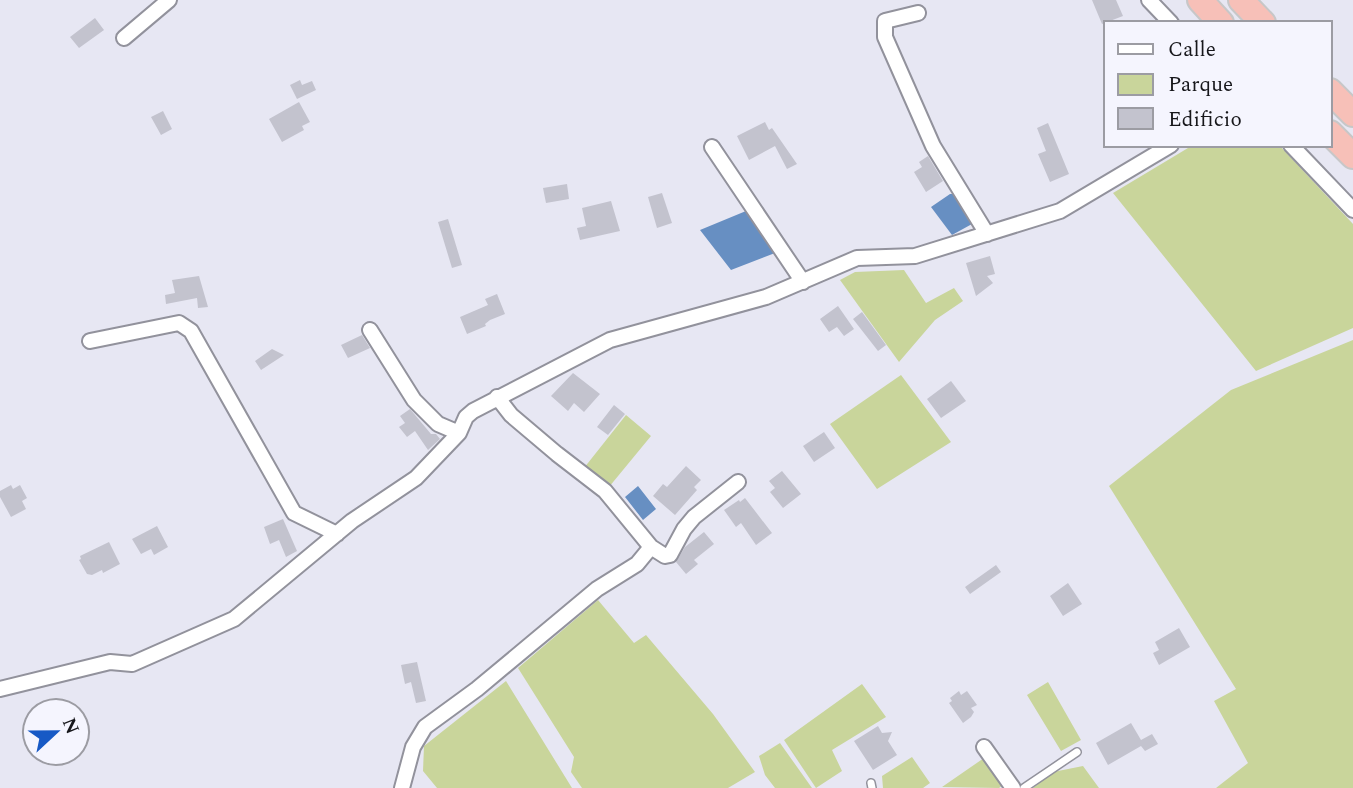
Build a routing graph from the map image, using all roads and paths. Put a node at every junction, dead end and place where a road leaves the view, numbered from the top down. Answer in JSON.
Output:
{"nodes":[{"id":1,"x":169,"y":0,"type":"edge"},
{"id":2,"x":1149,"y":0,"type":"edge"},
{"id":3,"x":1199,"y":0,"type":"edge"},
{"id":4,"x":1241,"y":0,"type":"edge"},
{"id":5,"x":918,"y":13,"type":"dead end"},
{"id":6,"x":1169,"y":21,"type":"edge"},
{"id":7,"x":1219,"y":21,"type":"edge"},
{"id":8,"x":1261,"y":21,"type":"edge"},
{"id":9,"x":124,"y":38,"type":"dead end"},
{"id":10,"x":1332,"y":92,"type":"edge"},
{"id":11,"x":1353,"y":114,"type":"edge"},
{"id":12,"x":1332,"y":135,"type":"edge"},
{"id":13,"x":712,"y":147,"type":"dead end"},
{"id":14,"x":1168,"y":147,"type":"edge"},
{"id":15,"x":1293,"y":147,"type":"edge"},
{"id":16,"x":1353,"y":156,"type":"edge"},
{"id":17,"x":1353,"y":210,"type":"edge"},
{"id":18,"x":987,"y":234,"type":"junction"},
{"id":19,"x":803,"y":282,"type":"junction"},
{"id":20,"x":370,"y":330,"type":"dead end"},
{"id":21,"x":90,"y":341,"type":"dead end"},
{"id":22,"x":497,"y":397,"type":"junction"},
{"id":23,"x":459,"y":433,"type":"junction"},
{"id":24,"x":738,"y":482,"type":"dead end"},
{"id":25,"x":337,"y":534,"type":"junction"},
{"id":26,"x":651,"y":547,"type":"junction"},
{"id":27,"x":0,"y":689,"type":"edge"},
{"id":28,"x":984,"y":747,"type":"dead end"},
{"id":29,"x":1077,"y":752,"type":"dead end"},
{"id":30,"x":402,"y":788,"type":"edge"},
{"id":31,"x":1013,"y":788,"type":"edge"},
{"id":32,"x":1024,"y":788,"type":"edge"}],
"edges":[{"from":1,"to":9,"type":"street"},
{"from":2,"to":6,"type":"street"},
{"from":3,"to":7,"type":"highway"},
{"from":4,"to":8,"type":"highway"},
{"from":5,"to":18,"type":"street"},
{"from":10,"to":11,"type":"highway"},
{"from":12,"to":16,"type":"highway"},
{"from":13,"to":19,"type":"street"},
{"from":14,"to":18,"type":"street"},
{"from":15,"to":17,"type":"street"},
{"from":18,"to":19,"type":"street"},
{"from":19,"to":22,"type":"street"},
{"from":20,"to":23,"type":"street"},
{"from":21,"to":25,"type":"street"},
{"from":22,"to":23,"type":"street"},
{"from":22,"to":26,"type":"street"},
{"from":23,"to":25,"type":"street"},
{"from":24,"to":26,"type":"street"},
{"from":25,"to":27,"type":"street"},
{"from":26,"to":30,"type":"street"},
{"from":28,"to":31,"type":"street"},
{"from":29,"to":32,"type":"lane"}]}
